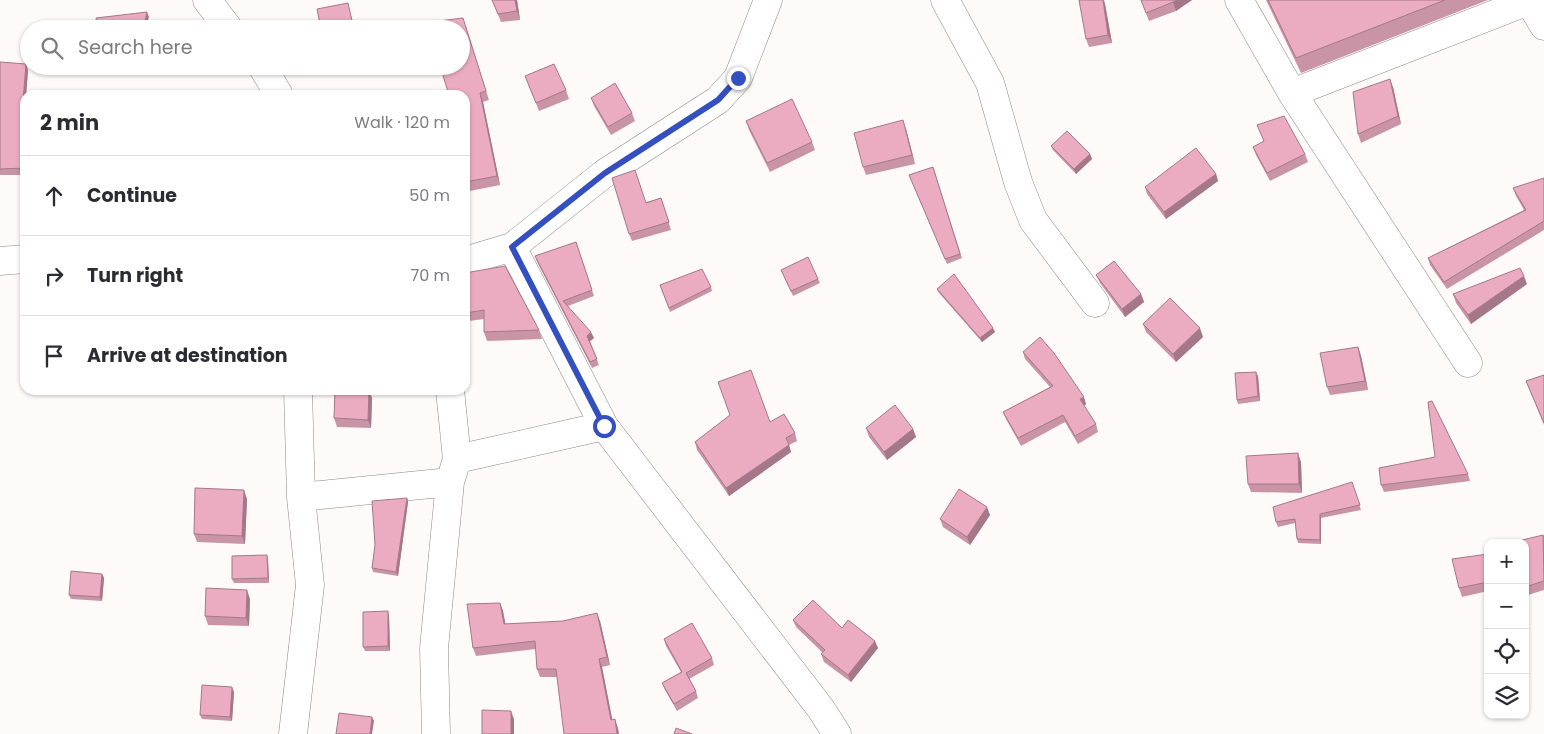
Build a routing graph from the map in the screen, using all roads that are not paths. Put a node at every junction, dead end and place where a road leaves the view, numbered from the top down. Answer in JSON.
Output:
{"nodes":[{"id":1,"x":207,"y":0,"type":"edge"},
{"id":2,"x":768,"y":0,"type":"edge"},
{"id":3,"x":945,"y":0,"type":"edge"},
{"id":4,"x":1239,"y":0,"type":"edge"},
{"id":5,"x":1530,"y":0,"type":"edge"},
{"id":6,"x":222,"y":20,"type":"edge"},
{"id":7,"x":1544,"y":26,"type":"edge"},
{"id":8,"x":268,"y":75,"type":"edge"},
{"id":9,"x":277,"y":90,"type":"edge"},
{"id":10,"x":1292,"y":93,"type":"junction"},
{"id":11,"x":512,"y":247,"type":"junction"},
{"id":12,"x":20,"y":259,"type":"edge"},
{"id":13,"x":470,"y":260,"type":"edge"},
{"id":14,"x":0,"y":261,"type":"edge"},
{"id":15,"x":1095,"y":303,"type":"dead end"},
{"id":16,"x":1468,"y":363,"type":"dead end"},
{"id":17,"x":298,"y":395,"type":"edge"},
{"id":18,"x":450,"y":395,"type":"edge"},
{"id":19,"x":604,"y":426,"type":"junction"},
{"id":20,"x":454,"y":470,"type":"junction"},
{"id":21,"x":301,"y":497,"type":"junction"},
{"id":22,"x":293,"y":734,"type":"edge"},
{"id":23,"x":436,"y":734,"type":"edge"},
{"id":24,"x":837,"y":734,"type":"edge"}],
"edges":[{"from":1,"to":6,"type":"street"},
{"from":2,"to":11,"type":"street"},
{"from":3,"to":15,"type":"street"},
{"from":4,"to":10,"type":"street"},
{"from":5,"to":7,"type":"street"},
{"from":5,"to":10,"type":"street"},
{"from":8,"to":9,"type":"street"},
{"from":10,"to":16,"type":"street"},
{"from":11,"to":13,"type":"street"},
{"from":11,"to":19,"type":"street"},
{"from":12,"to":14,"type":"street"},
{"from":17,"to":21,"type":"street"},
{"from":18,"to":20,"type":"street"},
{"from":19,"to":20,"type":"street"},
{"from":19,"to":24,"type":"street"},
{"from":20,"to":21,"type":"street"},
{"from":20,"to":23,"type":"street"},
{"from":21,"to":22,"type":"street"}]}
